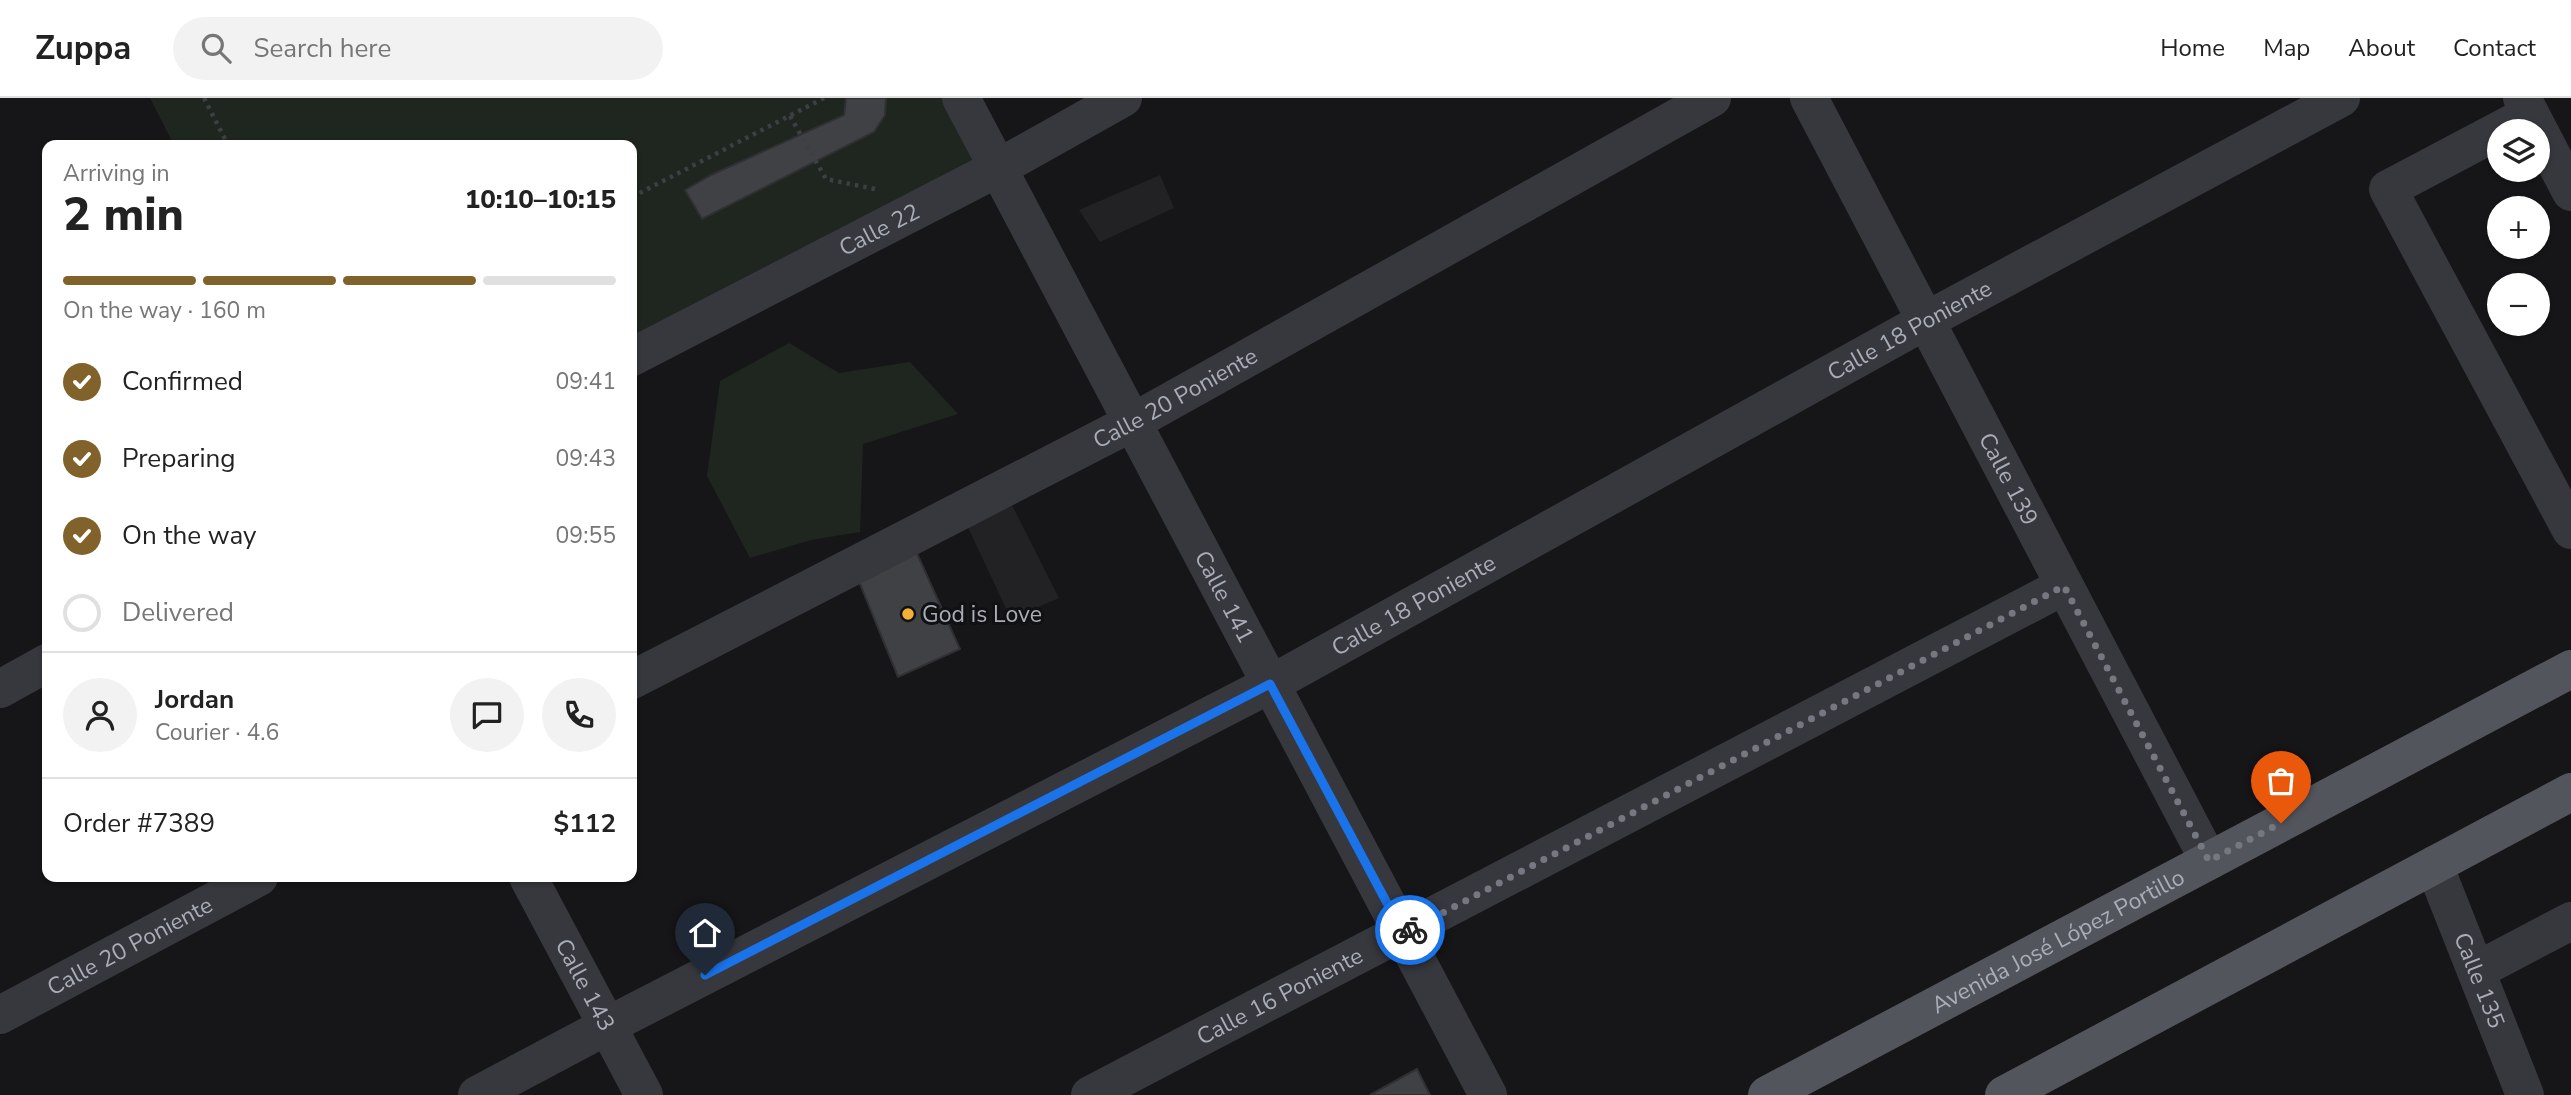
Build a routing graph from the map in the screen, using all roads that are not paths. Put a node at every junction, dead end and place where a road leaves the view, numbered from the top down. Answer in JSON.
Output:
{"nodes":[{"id":1,"x":961,"y":98,"type":"edge"},
{"id":2,"x":1123,"y":98,"type":"edge"},
{"id":3,"x":1712,"y":98,"type":"edge"},
{"id":4,"x":1809,"y":98,"type":"edge"},
{"id":5,"x":2341,"y":98,"type":"edge"},
{"id":6,"x":2526,"y":106,"type":"edge"},
{"id":7,"x":998,"y":168,"type":"junction"},
{"id":8,"x":2571,"y":192,"type":"edge"},
{"id":9,"x":1927,"y":320,"type":"junction"},
{"id":10,"x":637,"y":354,"type":"edge"},
{"id":11,"x":1133,"y":422,"type":"junction"},
{"id":12,"x":2571,"y":530,"type":"edge"},
{"id":13,"x":2064,"y":586,"type":"junction"},
{"id":14,"x":42,"y":666,"type":"edge"},
{"id":15,"x":2571,"y":670,"type":"edge"},
{"id":16,"x":637,"y":677,"type":"edge"},
{"id":17,"x":1270,"y":684,"type":"junction"},
{"id":18,"x":0,"y":689,"type":"edge"},
{"id":19,"x":2571,"y":792,"type":"edge"},
{"id":20,"x":2209,"y":861,"type":"junction"},
{"id":21,"x":2434,"y":865,"type":"junction"},
{"id":22,"x":250,"y":882,"type":"edge"},
{"id":23,"x":531,"y":882,"type":"edge"},
{"id":24,"x":2571,"y":921,"type":"edge"},
{"id":25,"x":1403,"y":933,"type":"junction"},
{"id":26,"x":2476,"y":971,"type":"junction"},
{"id":27,"x":0,"y":1015,"type":"edge"},
{"id":28,"x":607,"y":1026,"type":"junction"},
{"id":29,"x":477,"y":1095,"type":"edge"},
{"id":30,"x":644,"y":1095,"type":"edge"},
{"id":31,"x":1090,"y":1095,"type":"edge"},
{"id":32,"x":1488,"y":1095,"type":"edge"},
{"id":33,"x":1767,"y":1095,"type":"edge"},
{"id":34,"x":2004,"y":1095,"type":"edge"},
{"id":35,"x":2525,"y":1095,"type":"edge"}],
"edges":[{"from":1,"to":7,"type":"street","name":"Calle 141"},
{"from":2,"to":7,"type":"street","name":"Calle 22"},
{"from":3,"to":11,"type":"street","name":"Calle 20 Poniente"},
{"from":4,"to":9,"type":"street","name":"Calle 139"},
{"from":5,"to":9,"type":"street","name":"Calle 18 Poniente"},
{"from":6,"to":8,"type":"street"},
{"from":6,"to":12,"type":"street"},
{"from":7,"to":10,"type":"street","name":"Calle 22"},
{"from":7,"to":11,"type":"street","name":"Calle 141"},
{"from":9,"to":13,"type":"street","name":"Calle 139"},
{"from":9,"to":17,"type":"street","name":"Calle 18 Poniente"},
{"from":11,"to":16,"type":"street","name":"Calle 20 Poniente"},
{"from":11,"to":17,"type":"street","name":"Calle 141"},
{"from":13,"to":20,"type":"street","name":"Calle 139"},
{"from":13,"to":25,"type":"street","name":"Calle 16 Poniente"},
{"from":14,"to":18,"type":"street"},
{"from":15,"to":20,"type":"main road","name":"Avenida José López Portillo"},
{"from":17,"to":25,"type":"street","name":"Calle 141"},
{"from":17,"to":28,"type":"street","name":"Calle 18 Poniente"},
{"from":19,"to":21,"type":"main road"},
{"from":20,"to":33,"type":"main road","name":"Avenida José López Portillo"},
{"from":21,"to":26,"type":"street","name":"Calle 135"},
{"from":21,"to":34,"type":"main road"},
{"from":22,"to":27,"type":"street","name":"Calle 20 Poniente"},
{"from":23,"to":28,"type":"street","name":"Calle 143"},
{"from":24,"to":26,"type":"street"},
{"from":25,"to":31,"type":"street","name":"Calle 16 Poniente"},
{"from":25,"to":32,"type":"street","name":"Calle 141"},
{"from":26,"to":35,"type":"street","name":"Calle 135"},
{"from":28,"to":29,"type":"street","name":"Calle 18 Poniente"},
{"from":28,"to":30,"type":"street","name":"Calle 143"}]}
